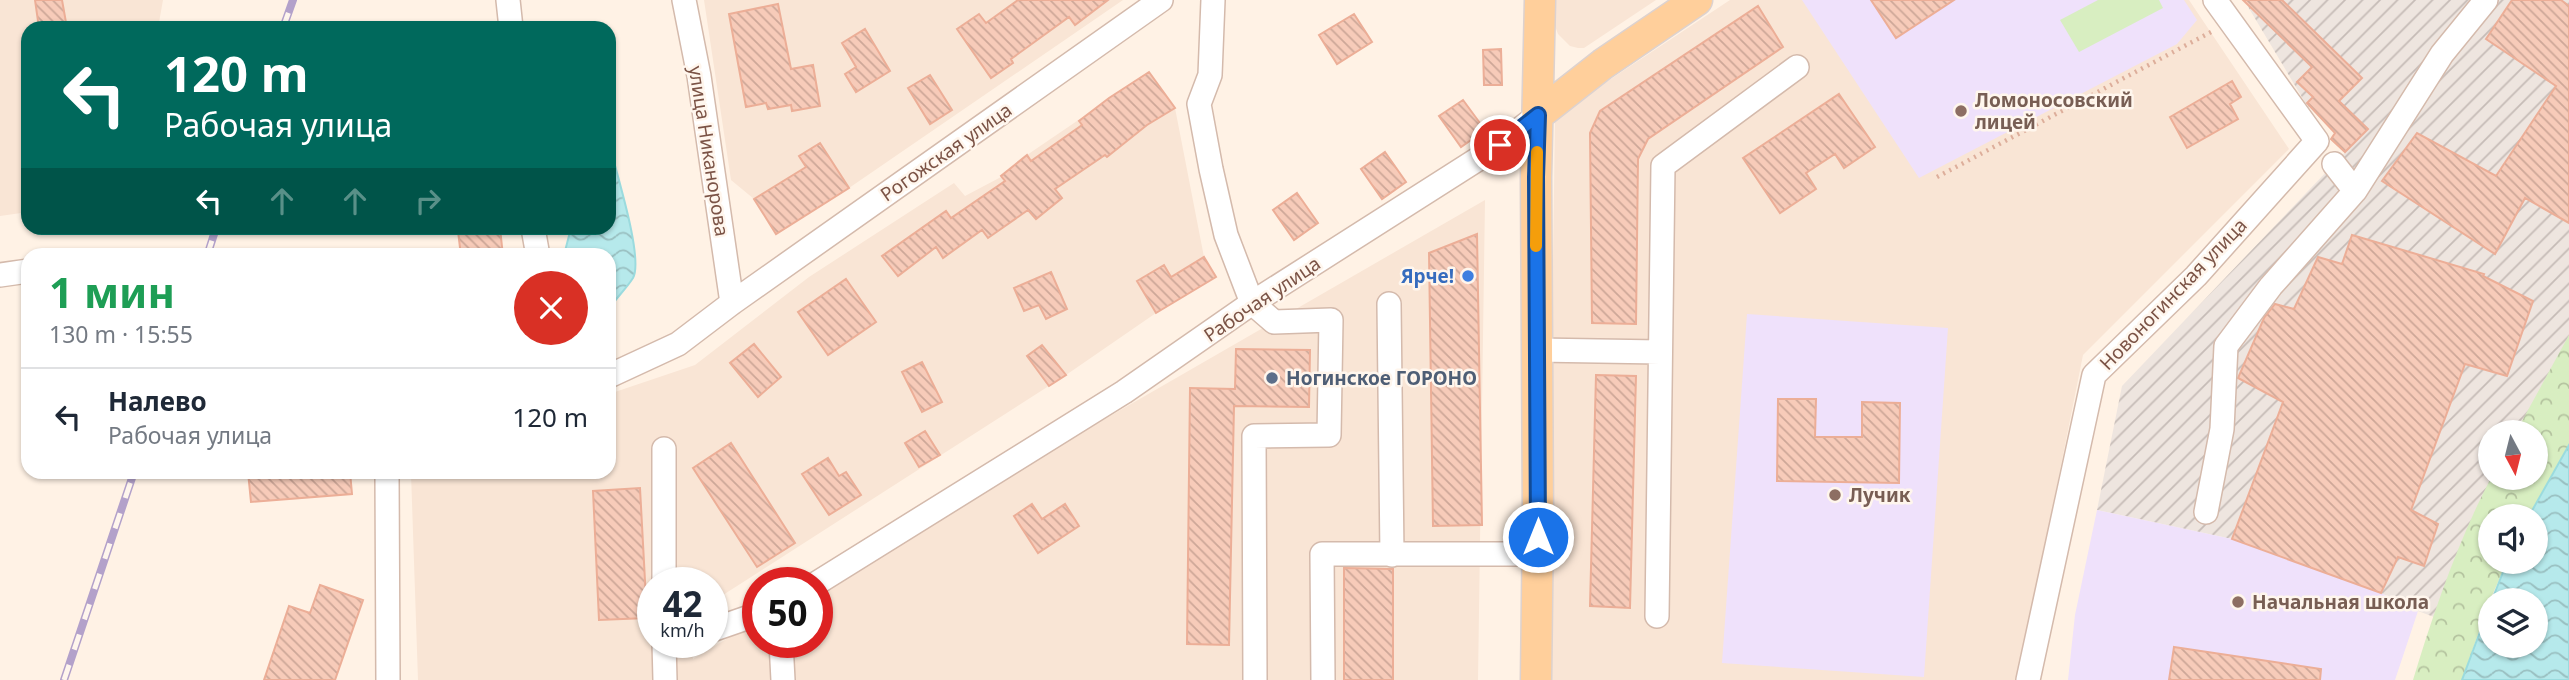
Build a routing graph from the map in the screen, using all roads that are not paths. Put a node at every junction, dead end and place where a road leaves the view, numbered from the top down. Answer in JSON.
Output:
{"nodes":[{"id":1,"x":508,"y":0,"type":"edge"},
{"id":2,"x":684,"y":0,"type":"edge"},
{"id":3,"x":1161,"y":0,"type":"edge"},
{"id":4,"x":1213,"y":0,"type":"edge"},
{"id":5,"x":1540,"y":0,"type":"edge"},
{"id":6,"x":1696,"y":0,"type":"edge"},
{"id":7,"x":2215,"y":0,"type":"edge"},
{"id":8,"x":2486,"y":0,"type":"edge"},
{"id":9,"x":510,"y":21,"type":"edge"},
{"id":10,"x":1797,"y":67,"type":"dead end"},
{"id":11,"x":1538,"y":115,"type":"junction"},
{"id":12,"x":2334,"y":164,"type":"dead end"},
{"id":13,"x":2355,"y":191,"type":"junction"},
{"id":14,"x":21,"y":272,"type":"edge"},
{"id":15,"x":0,"y":275,"type":"edge"},
{"id":16,"x":732,"y":303,"type":"junction"},
{"id":17,"x":1252,"y":303,"type":"junction"},
{"id":18,"x":1390,"y":304,"type":"dead end"},
{"id":19,"x":1537,"y":350,"type":"junction"},
{"id":20,"x":1660,"y":352,"type":"junction"},
{"id":21,"x":616,"y":373,"type":"edge"},
{"id":22,"x":664,"y":449,"type":"dead end"},
{"id":23,"x":387,"y":479,"type":"edge"},
{"id":24,"x":2206,"y":512,"type":"dead end"},
{"id":25,"x":1538,"y":554,"type":"junction"},
{"id":26,"x":1392,"y":555,"type":"junction"},
{"id":27,"x":664,"y":567,"type":"edge"},
{"id":28,"x":833,"y":573,"type":"edge"},
{"id":29,"x":1657,"y":616,"type":"dead end"},
{"id":30,"x":667,"y":658,"type":"edge"},
{"id":31,"x":782,"y":658,"type":"edge"},
{"id":32,"x":388,"y":680,"type":"edge"},
{"id":33,"x":664,"y":680,"type":"edge"},
{"id":34,"x":783,"y":680,"type":"edge"},
{"id":35,"x":1255,"y":680,"type":"edge"},
{"id":36,"x":1323,"y":680,"type":"edge"},
{"id":37,"x":1536,"y":680,"type":"edge"},
{"id":38,"x":2028,"y":680,"type":"edge"}],
"edges":[{"from":1,"to":9,"type":"street"},
{"from":2,"to":16,"type":"street","name":"улица Никанорова"},
{"from":3,"to":16,"type":"street","name":"Рогожская улица"},
{"from":4,"to":17,"type":"street"},
{"from":5,"to":11,"type":"main road"},
{"from":6,"to":11,"type":"main road","name":"Рабочая улица"},
{"from":7,"to":38,"type":"street","name":"Новоногинская улица"},
{"from":8,"to":13,"type":"street"},
{"from":10,"to":20,"type":"street"},
{"from":11,"to":17,"type":"street","name":"Рабочая улица"},
{"from":11,"to":19,"type":"main road"},
{"from":12,"to":13,"type":"street"},
{"from":13,"to":24,"type":"street"},
{"from":14,"to":15,"type":"street"},
{"from":16,"to":21,"type":"street","name":"Рогожская улица"},
{"from":17,"to":28,"type":"street","name":"Рабочая улица"},
{"from":17,"to":35,"type":"street"},
{"from":18,"to":26,"type":"street"},
{"from":19,"to":20,"type":"street"},
{"from":19,"to":25,"type":"main road"},
{"from":20,"to":29,"type":"street"},
{"from":22,"to":27,"type":"street"},
{"from":23,"to":32,"type":"street"},
{"from":25,"to":26,"type":"street"},
{"from":25,"to":37,"type":"main road"},
{"from":26,"to":36,"type":"street"},
{"from":30,"to":33,"type":"street"},
{"from":31,"to":34,"type":"street"}]}
